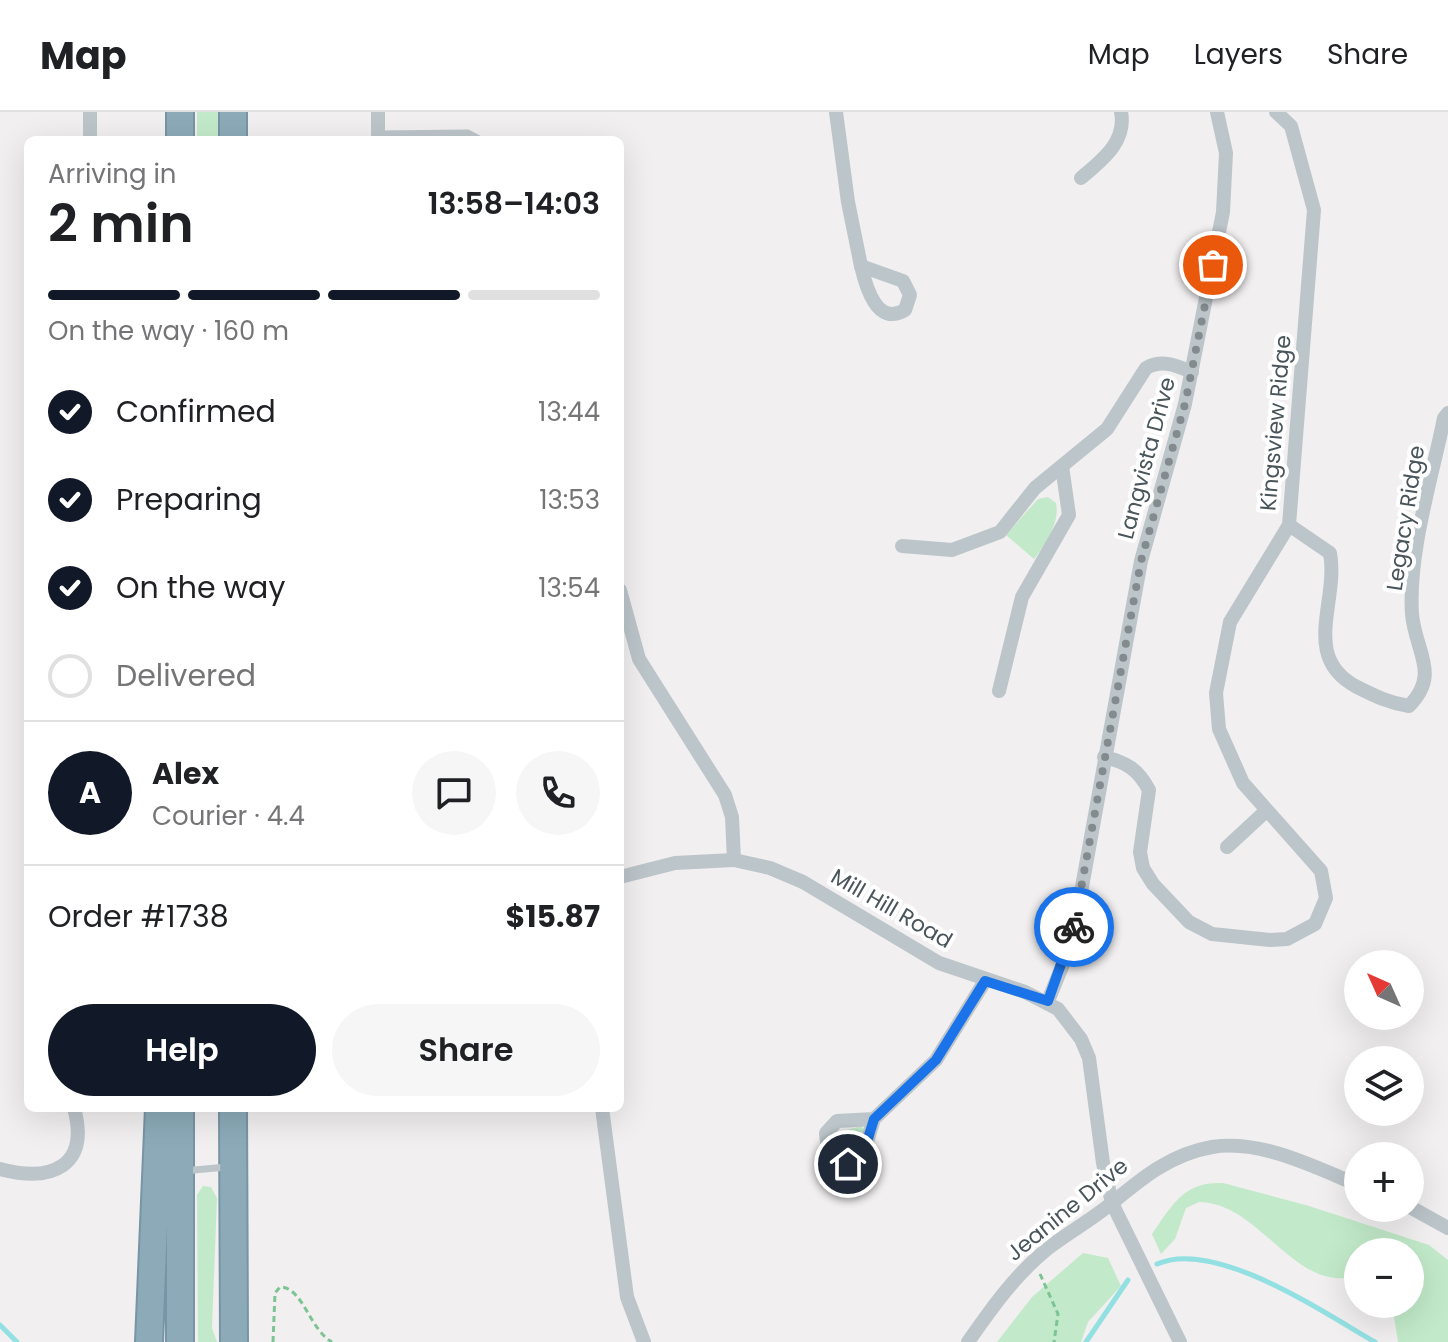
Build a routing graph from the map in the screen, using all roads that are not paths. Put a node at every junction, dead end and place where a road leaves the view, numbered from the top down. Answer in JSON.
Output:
{"nodes":[{"id":1,"x":90,"y":112,"type":"edge"},
{"id":2,"x":180,"y":112,"type":"edge"},
{"id":3,"x":233,"y":112,"type":"edge"},
{"id":4,"x":378,"y":112,"type":"edge"},
{"id":5,"x":836,"y":112,"type":"edge"},
{"id":6,"x":1121,"y":112,"type":"edge"},
{"id":7,"x":1217,"y":112,"type":"edge"},
{"id":8,"x":1276,"y":112,"type":"edge"},
{"id":9,"x":90,"y":136,"type":"edge"},
{"id":10,"x":180,"y":136,"type":"edge"},
{"id":11,"x":233,"y":136,"type":"edge"},
{"id":12,"x":378,"y":136,"type":"edge"},
{"id":13,"x":400,"y":136,"type":"edge"},
{"id":14,"x":474,"y":136,"type":"edge"},
{"id":15,"x":1081,"y":178,"type":"dead end"},
{"id":16,"x":861,"y":266,"type":"dead end"},
{"id":17,"x":1192,"y":372,"type":"junction"},
{"id":18,"x":1448,"y":413,"type":"edge"},
{"id":19,"x":1062,"y":466,"type":"junction"},
{"id":20,"x":1289,"y":525,"type":"junction"},
{"id":21,"x":902,"y":546,"type":"dead end"},
{"id":22,"x":624,"y":607,"type":"edge"},
{"id":23,"x":999,"y":691,"type":"dead end"},
{"id":24,"x":1104,"y":757,"type":"junction"},
{"id":25,"x":1266,"y":811,"type":"junction"},
{"id":26,"x":1227,"y":847,"type":"dead end"},
{"id":27,"x":734,"y":860,"type":"junction"},
{"id":28,"x":624,"y":876,"type":"edge"},
{"id":29,"x":985,"y":981,"type":"junction"},
{"id":30,"x":1048,"y":1001,"type":"junction"},
{"id":31,"x":75,"y":1112,"type":"edge"},
{"id":32,"x":159,"y":1112,"type":"edge"},
{"id":33,"x":180,"y":1112,"type":"edge"},
{"id":34,"x":233,"y":1112,"type":"edge"},
{"id":35,"x":603,"y":1112,"type":"edge"},
{"id":36,"x":874,"y":1119,"type":"dead end"},
{"id":37,"x":233,"y":1167,"type":"junction"},
{"id":38,"x":0,"y":1169,"type":"edge"},
{"id":39,"x":180,"y":1171,"type":"junction"},
{"id":40,"x":1344,"y":1179,"type":"edge"},
{"id":41,"x":1112,"y":1203,"type":"junction"},
{"id":42,"x":1424,"y":1215,"type":"edge"},
{"id":43,"x":1448,"y":1228,"type":"edge"},
{"id":44,"x":149,"y":1342,"type":"edge"},
{"id":45,"x":180,"y":1342,"type":"edge"},
{"id":46,"x":234,"y":1342,"type":"edge"},
{"id":47,"x":644,"y":1342,"type":"edge"},
{"id":48,"x":968,"y":1342,"type":"edge"},
{"id":49,"x":1180,"y":1342,"type":"edge"}],
"edges":[{"from":1,"to":9,"type":"street"},
{"from":2,"to":10,"type":"highway"},
{"from":3,"to":11,"type":"highway"},
{"from":4,"to":12,"type":"street"},
{"from":5,"to":16,"type":"street"},
{"from":6,"to":15,"type":"street"},
{"from":7,"to":17,"type":"street","name":"Langvista Drive"},
{"from":8,"to":20,"type":"street","name":"Kingsview Ridge"},
{"from":13,"to":14,"type":"lane"},
{"from":17,"to":19,"type":"street"},
{"from":17,"to":24,"type":"street","name":"Langvista Drive"},
{"from":18,"to":20,"type":"street","name":"Legacy Ridge"},
{"from":19,"to":21,"type":"street"},
{"from":19,"to":23,"type":"street"},
{"from":20,"to":25,"type":"street","name":"Kingsview Ridge"},
{"from":22,"to":27,"type":"street"},
{"from":24,"to":25,"type":"street","name":"Kingsview Ridge"},
{"from":24,"to":30,"type":"street","name":"Langvista Drive"},
{"from":25,"to":26,"type":"street"},
{"from":27,"to":28,"type":"street"},
{"from":27,"to":29,"type":"street","name":"Mill Hill Road"},
{"from":29,"to":30,"type":"street","name":"Mill Hill Road"},
{"from":29,"to":36,"type":"street"},
{"from":30,"to":41,"type":"street"},
{"from":31,"to":38,"type":"street"},
{"from":32,"to":44,"type":"highway"},
{"from":33,"to":39,"type":"highway"},
{"from":34,"to":37,"type":"highway"},
{"from":35,"to":47,"type":"street"},
{"from":37,"to":39,"type":"lane"},
{"from":37,"to":46,"type":"highway"},
{"from":39,"to":45,"type":"highway"},
{"from":40,"to":41,"type":"street","name":"Jeanine Drive"},
{"from":41,"to":48,"type":"street","name":"Jeanine Drive"},
{"from":41,"to":49,"type":"street"},
{"from":42,"to":43,"type":"street"}]}
